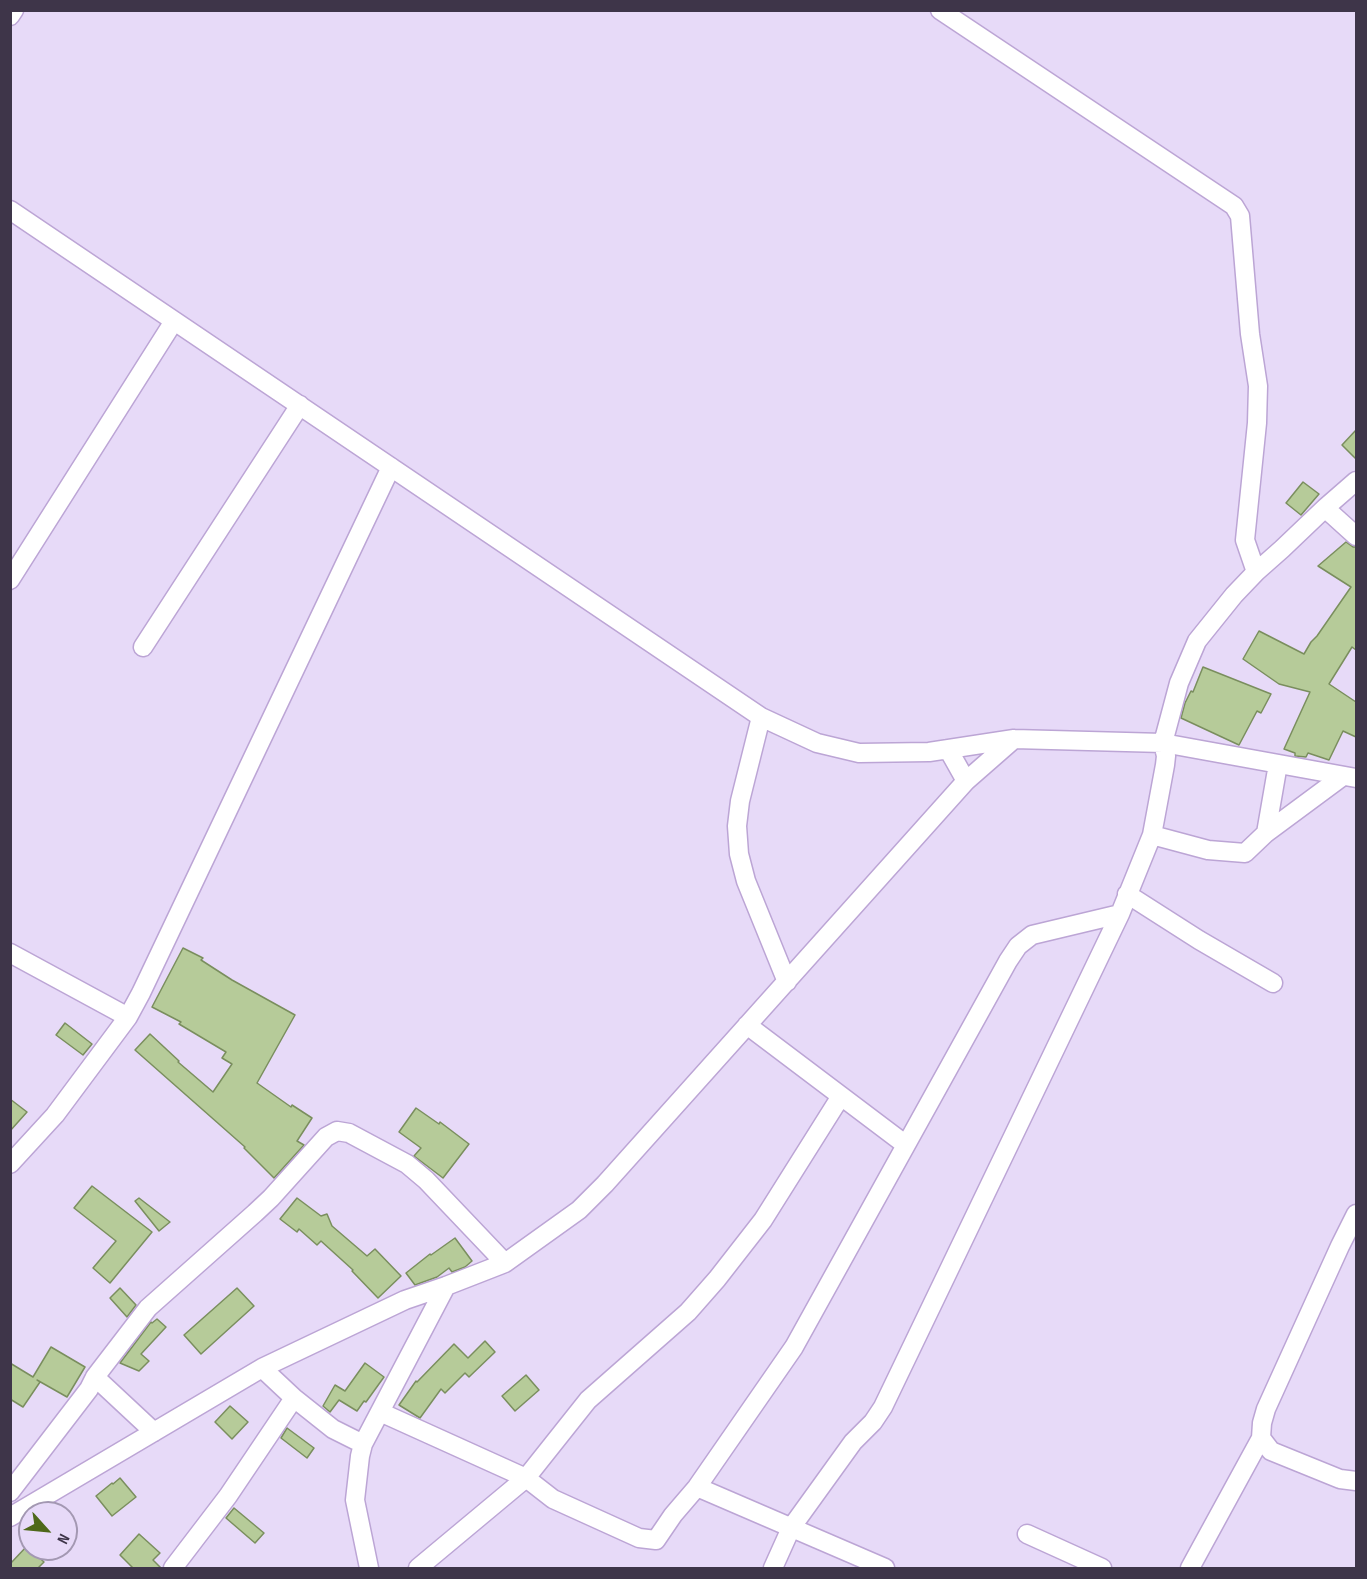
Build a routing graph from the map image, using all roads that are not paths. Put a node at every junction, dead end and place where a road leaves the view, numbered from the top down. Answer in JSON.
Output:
{"nodes":[{"id":1,"x":14,"y":10,"type":"edge"},
{"id":2,"x":940,"y":10,"type":"edge"},
{"id":3,"x":10,"y":16,"type":"edge"},
{"id":4,"x":10,"y":210,"type":"edge"},
{"id":5,"x":174,"y":321,"type":"junction"},
{"id":6,"x":300,"y":405,"type":"junction"},
{"id":7,"x":391,"y":467,"type":"junction"},
{"id":8,"x":1356,"y":482,"type":"edge"},
{"id":9,"x":1325,"y":508,"type":"junction"},
{"id":10,"x":1356,"y":536,"type":"edge"},
{"id":11,"x":1256,"y":572,"type":"junction"},
{"id":12,"x":10,"y":580,"type":"edge"},
{"id":13,"x":143,"y":647,"type":"dead end"},
{"id":14,"x":761,"y":717,"type":"junction"},
{"id":15,"x":1014,"y":739,"type":"junction"},
{"id":16,"x":1163,"y":743,"type":"junction"},
{"id":17,"x":948,"y":749,"type":"junction"},
{"id":18,"x":1278,"y":764,"type":"junction"},
{"id":19,"x":1350,"y":777,"type":"edge"},
{"id":20,"x":966,"y":781,"type":"junction"},
{"id":21,"x":1266,"y":833,"type":"junction"},
{"id":22,"x":1152,"y":835,"type":"junction"},
{"id":23,"x":1127,"y":894,"type":"junction"},
{"id":24,"x":1120,"y":914,"type":"junction"},
{"id":25,"x":10,"y":953,"type":"edge"},
{"id":26,"x":787,"y":982,"type":"junction"},
{"id":27,"x":1273,"y":983,"type":"dead end"},
{"id":28,"x":128,"y":1017,"type":"junction"},
{"id":29,"x":747,"y":1025,"type":"junction"},
{"id":30,"x":841,"y":1096,"type":"junction"},
{"id":31,"x":906,"y":1145,"type":"junction"},
{"id":32,"x":10,"y":1164,"type":"edge"},
{"id":33,"x":1356,"y":1214,"type":"edge"},
{"id":34,"x":505,"y":1263,"type":"junction"},
{"id":35,"x":446,"y":1286,"type":"junction"},
{"id":36,"x":262,"y":1368,"type":"junction"},
{"id":37,"x":95,"y":1377,"type":"junction"},
{"id":38,"x":294,"y":1398,"type":"junction"},
{"id":39,"x":380,"y":1412,"type":"junction"},
{"id":40,"x":154,"y":1432,"type":"junction"},
{"id":41,"x":1261,"y":1438,"type":"junction"},
{"id":42,"x":363,"y":1444,"type":"junction"},
{"id":43,"x":526,"y":1478,"type":"junction"},
{"id":44,"x":1356,"y":1481,"type":"edge"},
{"id":45,"x":697,"y":1487,"type":"junction"},
{"id":46,"x":10,"y":1492,"type":"edge"},
{"id":47,"x":12,"y":1513,"type":"edge"},
{"id":48,"x":791,"y":1527,"type":"junction"},
{"id":49,"x":1027,"y":1534,"type":"dead end"},
{"id":50,"x":173,"y":1569,"type":"edge"},
{"id":51,"x":369,"y":1569,"type":"edge"},
{"id":52,"x":418,"y":1569,"type":"edge"},
{"id":53,"x":772,"y":1569,"type":"edge"},
{"id":54,"x":885,"y":1569,"type":"edge"},
{"id":55,"x":1102,"y":1569,"type":"edge"},
{"id":56,"x":1190,"y":1569,"type":"edge"}],
"edges":[{"from":1,"to":3,"type":"street"},
{"from":2,"to":11,"type":"street"},
{"from":4,"to":5,"type":"street"},
{"from":5,"to":6,"type":"street"},
{"from":5,"to":12,"type":"street"},
{"from":6,"to":7,"type":"street"},
{"from":6,"to":13,"type":"street"},
{"from":7,"to":14,"type":"street"},
{"from":7,"to":28,"type":"street"},
{"from":8,"to":9,"type":"street"},
{"from":9,"to":10,"type":"street"},
{"from":9,"to":11,"type":"street"},
{"from":11,"to":16,"type":"street"},
{"from":14,"to":17,"type":"street"},
{"from":14,"to":26,"type":"street"},
{"from":15,"to":16,"type":"street"},
{"from":15,"to":17,"type":"street"},
{"from":15,"to":20,"type":"street"},
{"from":16,"to":18,"type":"street"},
{"from":16,"to":22,"type":"street"},
{"from":17,"to":20,"type":"street"},
{"from":18,"to":19,"type":"street"},
{"from":18,"to":21,"type":"street"},
{"from":19,"to":21,"type":"street"},
{"from":20,"to":26,"type":"street"},
{"from":21,"to":22,"type":"street"},
{"from":22,"to":23,"type":"street"},
{"from":23,"to":24,"type":"street"},
{"from":23,"to":27,"type":"street"},
{"from":24,"to":31,"type":"street"},
{"from":24,"to":48,"type":"street"},
{"from":25,"to":28,"type":"street"},
{"from":26,"to":29,"type":"street"},
{"from":28,"to":32,"type":"street"},
{"from":29,"to":30,"type":"street"},
{"from":29,"to":34,"type":"street"},
{"from":30,"to":31,"type":"street"},
{"from":30,"to":43,"type":"street"},
{"from":31,"to":45,"type":"street"},
{"from":33,"to":41,"type":"street"},
{"from":34,"to":35,"type":"street"},
{"from":34,"to":37,"type":"street"},
{"from":35,"to":36,"type":"street"},
{"from":35,"to":39,"type":"street"},
{"from":36,"to":38,"type":"street"},
{"from":36,"to":40,"type":"street"},
{"from":37,"to":40,"type":"street"},
{"from":37,"to":46,"type":"street"},
{"from":38,"to":42,"type":"street"},
{"from":38,"to":50,"type":"street"},
{"from":39,"to":42,"type":"street"},
{"from":39,"to":43,"type":"street"},
{"from":40,"to":47,"type":"street"},
{"from":41,"to":44,"type":"street"},
{"from":41,"to":56,"type":"street"},
{"from":42,"to":51,"type":"street"},
{"from":43,"to":45,"type":"street"},
{"from":43,"to":52,"type":"street"},
{"from":45,"to":48,"type":"street"},
{"from":48,"to":53,"type":"street"},
{"from":48,"to":54,"type":"street"},
{"from":49,"to":55,"type":"street"}]}
